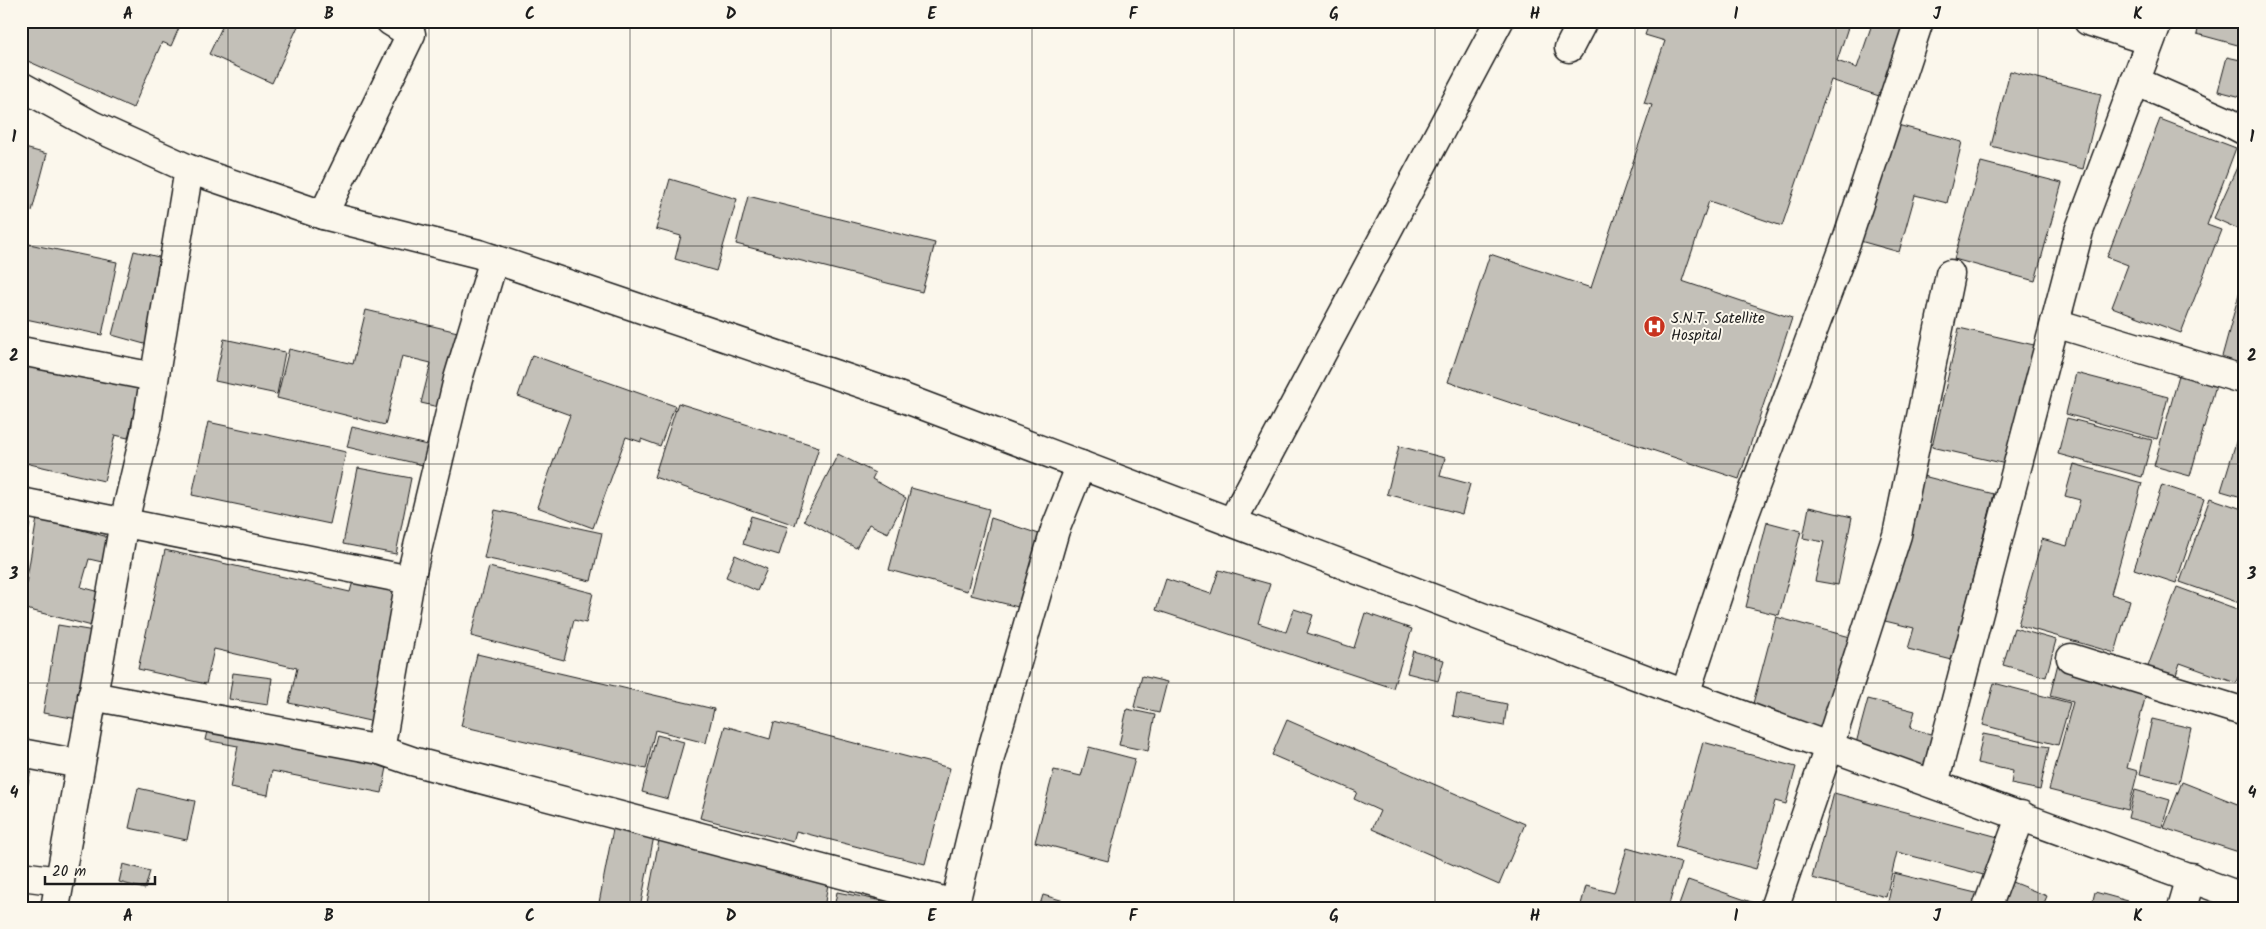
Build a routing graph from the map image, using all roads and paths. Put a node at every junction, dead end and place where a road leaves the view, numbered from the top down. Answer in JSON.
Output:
{"nodes":[{"id":1,"x":390,"y":21,"type":"edge"},
{"id":2,"x":1499,"y":21,"type":"edge"},
{"id":3,"x":1583,"y":21,"type":"edge"},
{"id":4,"x":1919,"y":21,"type":"edge"},
{"id":5,"x":2088,"y":21,"type":"edge"},
{"id":6,"x":2154,"y":31,"type":"edge"},
{"id":7,"x":1569,"y":48,"type":"dead end"},
{"id":8,"x":2135,"y":81,"type":"junction"},
{"id":9,"x":21,"y":86,"type":"edge"},
{"id":10,"x":2245,"y":132,"type":"edge"},
{"id":11,"x":189,"y":170,"type":"junction"},
{"id":12,"x":323,"y":215,"type":"junction"},
{"id":13,"x":494,"y":259,"type":"junction"},
{"id":14,"x":1950,"y":274,"type":"dead end"},
{"id":15,"x":2055,"y":323,"type":"junction"},
{"id":16,"x":21,"y":351,"type":"edge"},
{"id":17,"x":154,"y":377,"type":"junction"},
{"id":18,"x":2245,"y":380,"type":"edge"},
{"id":19,"x":1081,"y":465,"type":"junction"},
{"id":20,"x":21,"y":502,"type":"edge"},
{"id":21,"x":124,"y":522,"type":"junction"},
{"id":22,"x":1232,"y":522,"type":"junction"},
{"id":23,"x":410,"y":580,"type":"junction"},
{"id":24,"x":2071,"y":658,"type":"dead end"},
{"id":25,"x":1685,"y":694,"type":"junction"},
{"id":26,"x":92,"y":696,"type":"junction"},
{"id":27,"x":2245,"y":712,"type":"edge"},
{"id":28,"x":1829,"y":747,"type":"junction"},
{"id":29,"x":380,"y":750,"type":"junction"},
{"id":30,"x":21,"y":753,"type":"edge"},
{"id":31,"x":80,"y":764,"type":"junction"},
{"id":32,"x":1934,"y":784,"type":"junction"},
{"id":33,"x":2021,"y":816,"type":"junction"},
{"id":34,"x":21,"y":876,"type":"edge"},
{"id":35,"x":2191,"y":878,"type":"junction"},
{"id":36,"x":60,"y":881,"type":"junction"},
{"id":37,"x":2245,"y":898,"type":"edge"},
{"id":38,"x":955,"y":906,"type":"edge"},
{"id":39,"x":55,"y":908,"type":"edge"},
{"id":40,"x":1774,"y":908,"type":"edge"},
{"id":41,"x":1987,"y":908,"type":"edge"},
{"id":42,"x":2182,"y":908,"type":"edge"}],
"edges":[{"from":1,"to":12,"type":"street"},
{"from":2,"to":22,"type":"street"},
{"from":3,"to":7,"type":"street"},
{"from":4,"to":25,"type":"street"},
{"from":5,"to":6,"type":"street"},
{"from":6,"to":8,"type":"street"},
{"from":8,"to":10,"type":"street"},
{"from":8,"to":15,"type":"street"},
{"from":9,"to":11,"type":"street"},
{"from":11,"to":12,"type":"street"},
{"from":11,"to":17,"type":"street"},
{"from":12,"to":13,"type":"street"},
{"from":13,"to":19,"type":"street"},
{"from":13,"to":23,"type":"street"},
{"from":14,"to":28,"type":"street"},
{"from":15,"to":18,"type":"street"},
{"from":15,"to":32,"type":"street"},
{"from":16,"to":17,"type":"street"},
{"from":17,"to":21,"type":"street"},
{"from":19,"to":22,"type":"street"},
{"from":19,"to":38,"type":"street"},
{"from":20,"to":21,"type":"street"},
{"from":21,"to":23,"type":"street"},
{"from":21,"to":26,"type":"street"},
{"from":22,"to":25,"type":"street"},
{"from":23,"to":29,"type":"street"},
{"from":24,"to":27,"type":"street"},
{"from":25,"to":28,"type":"street"},
{"from":26,"to":29,"type":"street"},
{"from":26,"to":31,"type":"street"},
{"from":28,"to":32,"type":"street"},
{"from":28,"to":40,"type":"street"},
{"from":29,"to":38,"type":"street"},
{"from":30,"to":31,"type":"street"},
{"from":31,"to":36,"type":"street"},
{"from":32,"to":33,"type":"street"},
{"from":33,"to":35,"type":"street"},
{"from":33,"to":41,"type":"street"},
{"from":34,"to":36,"type":"street"},
{"from":35,"to":37,"type":"street"},
{"from":35,"to":42,"type":"street"},
{"from":36,"to":39,"type":"street"}]}
